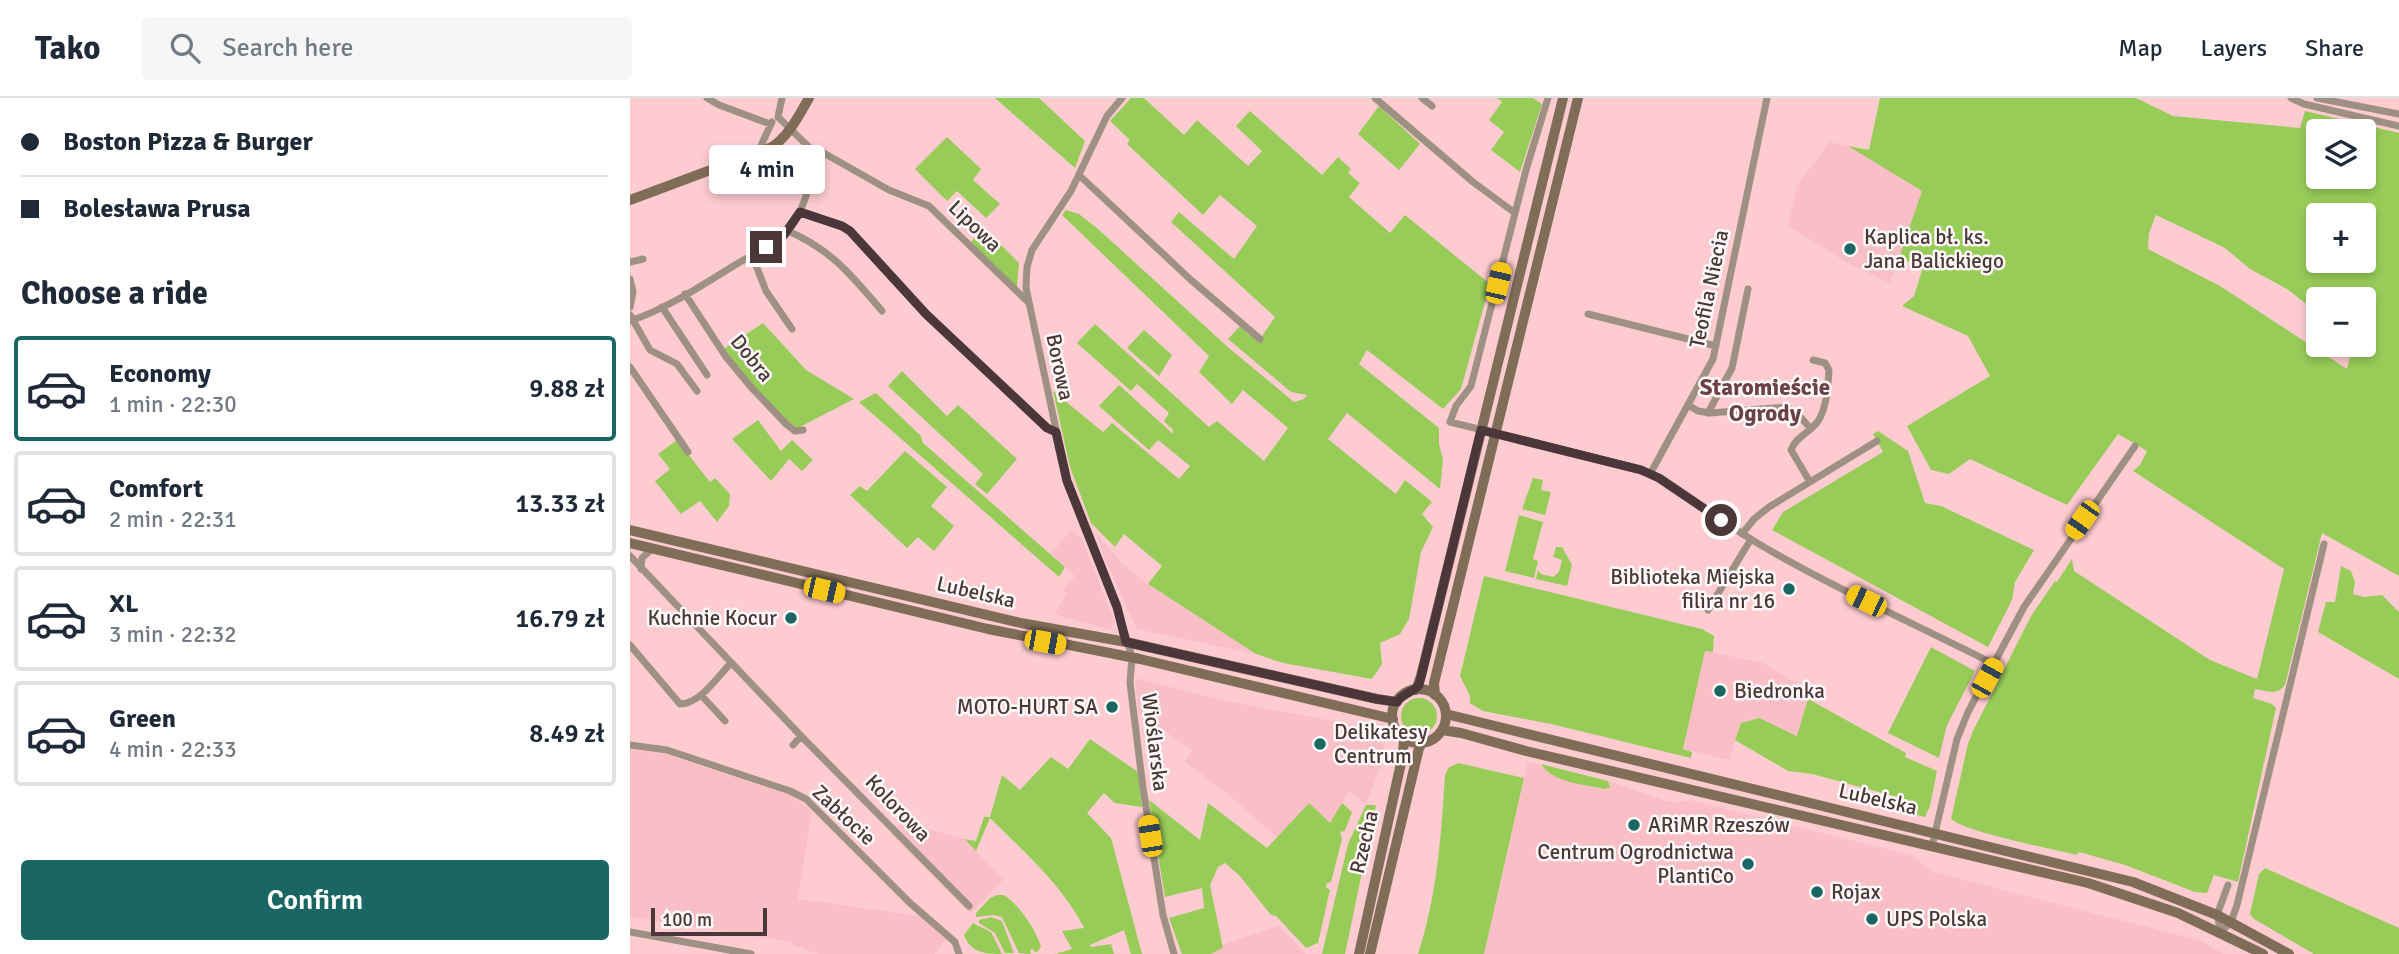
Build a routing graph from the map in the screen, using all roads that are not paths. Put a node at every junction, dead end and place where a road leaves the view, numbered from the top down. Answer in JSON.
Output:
{"nodes":[{"id":1,"x":707,"y":98,"type":"edge"},
{"id":2,"x":782,"y":98,"type":"edge"},
{"id":3,"x":809,"y":98,"type":"edge"},
{"id":4,"x":1122,"y":98,"type":"edge"},
{"id":5,"x":1375,"y":98,"type":"edge"},
{"id":6,"x":1422,"y":98,"type":"edge"},
{"id":7,"x":1548,"y":98,"type":"edge"},
{"id":8,"x":1563,"y":98,"type":"edge"},
{"id":9,"x":1578,"y":98,"type":"edge"},
{"id":10,"x":1766,"y":98,"type":"edge"},
{"id":11,"x":2291,"y":98,"type":"edge"},
{"id":12,"x":2317,"y":98,"type":"edge"},
{"id":13,"x":1432,"y":106,"type":"dead end"},
{"id":14,"x":2399,"y":114,"type":"edge"},
{"id":15,"x":778,"y":117,"type":"junction"},
{"id":16,"x":770,"y":124,"type":"junction"},
{"id":17,"x":2399,"y":126,"type":"edge"},
{"id":18,"x":790,"y":129,"type":"junction"},
{"id":19,"x":814,"y":152,"type":"junction"},
{"id":20,"x":757,"y":153,"type":"junction"},
{"id":21,"x":1079,"y":176,"type":"junction"},
{"id":22,"x":630,"y":200,"type":"edge"},
{"id":23,"x":800,"y":212,"type":"junction"},
{"id":24,"x":1515,"y":214,"type":"junction"},
{"id":25,"x":788,"y":230,"type":"junction"},
{"id":26,"x":752,"y":255,"type":"junction"},
{"id":27,"x":643,"y":259,"type":"dead end"},
{"id":28,"x":630,"y":262,"type":"edge"},
{"id":29,"x":630,"y":279,"type":"edge"},
{"id":30,"x":1748,"y":289,"type":"dead end"},
{"id":31,"x":685,"y":294,"type":"junction"},
{"id":32,"x":1028,"y":302,"type":"junction"},
{"id":33,"x":630,"y":307,"type":"edge"},
{"id":34,"x":662,"y":307,"type":"junction"},
{"id":35,"x":883,"y":311,"type":"dead end"},
{"id":36,"x":1587,"y":314,"type":"dead end"},
{"id":37,"x":631,"y":319,"type":"edge"},
{"id":38,"x":792,"y":329,"type":"dead end"},
{"id":39,"x":1260,"y":339,"type":"dead end"},
{"id":40,"x":1716,"y":346,"type":"junction"},
{"id":41,"x":1813,"y":360,"type":"dead end"},
{"id":42,"x":630,"y":367,"type":"edge"},
{"id":43,"x":707,"y":375,"type":"dead end"},
{"id":44,"x":697,"y":391,"type":"dead end"},
{"id":45,"x":1688,"y":405,"type":"junction"},
{"id":46,"x":1708,"y":412,"type":"junction"},
{"id":47,"x":1811,"y":429,"type":"junction"},
{"id":48,"x":803,"y":430,"type":"dead end"},
{"id":49,"x":1481,"y":430,"type":"junction"},
{"id":50,"x":1056,"y":432,"type":"junction"},
{"id":51,"x":1496,"y":434,"type":"junction"},
{"id":52,"x":1877,"y":441,"type":"dead end"},
{"id":53,"x":2135,"y":446,"type":"dead end"},
{"id":54,"x":688,"y":452,"type":"dead end"},
{"id":55,"x":1650,"y":474,"type":"junction"},
{"id":56,"x":1810,"y":482,"type":"junction"},
{"id":57,"x":630,"y":530,"type":"edge"},
{"id":58,"x":1742,"y":534,"type":"junction"},
{"id":59,"x":1751,"y":540,"type":"junction"},
{"id":60,"x":630,"y":543,"type":"edge"},
{"id":61,"x":2324,"y":544,"type":"dead end"},
{"id":62,"x":652,"y":549,"type":"junction"},
{"id":63,"x":630,"y":556,"type":"edge"},
{"id":64,"x":797,"y":569,"type":"junction"},
{"id":65,"x":641,"y":570,"type":"junction"},
{"id":66,"x":792,"y":582,"type":"junction"},
{"id":67,"x":1708,"y":610,"type":"dead end"},
{"id":68,"x":1126,"y":642,"type":"junction"},
{"id":69,"x":630,"y":645,"type":"edge"},
{"id":70,"x":1132,"y":657,"type":"junction"},
{"id":71,"x":731,"y":663,"type":"junction"},
{"id":72,"x":1994,"y":664,"type":"junction"},
{"id":73,"x":1416,"y":690,"type":"junction"},
{"id":74,"x":701,"y":695,"type":"junction"},
{"id":75,"x":1435,"y":695,"type":"junction"},
{"id":76,"x":1397,"y":702,"type":"junction"},
{"id":77,"x":1446,"y":714,"type":"junction"},
{"id":78,"x":1393,"y":719,"type":"junction"},
{"id":79,"x":725,"y":721,"type":"dead end"},
{"id":80,"x":1442,"y":730,"type":"junction"},
{"id":81,"x":801,"y":736,"type":"junction"},
{"id":82,"x":1404,"y":738,"type":"junction"},
{"id":83,"x":1423,"y":742,"type":"junction"},
{"id":84,"x":793,"y":744,"type":"dead end"},
{"id":85,"x":630,"y":745,"type":"edge"},
{"id":86,"x":1936,"y":833,"type":"junction"},
{"id":87,"x":1932,"y":846,"type":"junction"},
{"id":88,"x":2073,"y":866,"type":"junction"},
{"id":89,"x":2070,"y":880,"type":"junction"},
{"id":90,"x":2228,"y":885,"type":"dead end"},
{"id":91,"x":969,"y":906,"type":"dead end"},
{"id":92,"x":2217,"y":915,"type":"junction"},
{"id":93,"x":2231,"y":922,"type":"junction"},
{"id":94,"x":630,"y":932,"type":"edge"},
{"id":95,"x":2221,"y":932,"type":"junction"},
{"id":96,"x":751,"y":954,"type":"edge"},
{"id":97,"x":959,"y":954,"type":"edge"},
{"id":98,"x":1174,"y":954,"type":"edge"},
{"id":99,"x":1359,"y":954,"type":"edge"},
{"id":100,"x":1370,"y":954,"type":"edge"},
{"id":101,"x":2263,"y":954,"type":"edge"},
{"id":102,"x":2289,"y":954,"type":"edge"}],
"edges":[{"from":1,"to":16,"type":"street"},
{"from":2,"to":15,"type":"street"},
{"from":3,"to":18,"type":"main road"},
{"from":4,"to":21,"type":"street","name":"Borowa"},
{"from":5,"to":24,"type":"street"},
{"from":6,"to":13,"type":"street"},
{"from":7,"to":24,"type":"street"},
{"from":8,"to":49,"type":"main road"},
{"from":9,"to":51,"type":"main road"},
{"from":10,"to":40,"type":"street","name":"Teofila Niecia"},
{"from":11,"to":17,"type":"street"},
{"from":12,"to":14,"type":"street"},
{"from":15,"to":16,"type":"street"},
{"from":15,"to":18,"type":"street"},
{"from":16,"to":20,"type":"street"},
{"from":18,"to":19,"type":"street"},
{"from":18,"to":20,"type":"main road"},
{"from":19,"to":23,"type":"street"},
{"from":19,"to":32,"type":"street","name":"Lipowa"},
{"from":20,"to":22,"type":"main road"},
{"from":21,"to":32,"type":"street","name":"Borowa"},
{"from":21,"to":39,"type":"street"},
{"from":23,"to":25,"type":"street"},
{"from":23,"to":50,"type":"street"},
{"from":24,"to":49,"type":"street"},
{"from":25,"to":26,"type":"street"},
{"from":25,"to":35,"type":"street"},
{"from":26,"to":31,"type":"street"},
{"from":26,"to":38,"type":"street"},
{"from":27,"to":28,"type":"street"},
{"from":29,"to":33,"type":"street"},
{"from":30,"to":46,"type":"street"},
{"from":31,"to":34,"type":"street"},
{"from":31,"to":48,"type":"street","name":"Dobra"},
{"from":32,"to":50,"type":"street","name":"Borowa"},
{"from":34,"to":37,"type":"street"},
{"from":34,"to":43,"type":"street"},
{"from":36,"to":40,"type":"street"},
{"from":37,"to":44,"type":"street"},
{"from":40,"to":45,"type":"street","name":"Teofila Niecia"},
{"from":41,"to":47,"type":"street"},
{"from":42,"to":54,"type":"street"},
{"from":45,"to":46,"type":"street"},
{"from":45,"to":55,"type":"street","name":"Teofila Niecia"},
{"from":46,"to":47,"type":"street"},
{"from":47,"to":56,"type":"street"},
{"from":49,"to":51,"type":"street"},
{"from":49,"to":73,"type":"main road"},
{"from":50,"to":68,"type":"street","name":"Borowa"},
{"from":51,"to":55,"type":"street"},
{"from":51,"to":75,"type":"main road"},
{"from":52,"to":56,"type":"street"},
{"from":53,"to":72,"type":"street"},
{"from":55,"to":58,"type":"street"},
{"from":56,"to":58,"type":"street"},
{"from":57,"to":64,"type":"main road","name":"Lubelska"},
{"from":58,"to":59,"type":"street"},
{"from":59,"to":67,"type":"street"},
{"from":59,"to":72,"type":"street"},
{"from":60,"to":62,"type":"main road","name":"Lubelska"},
{"from":61,"to":93,"type":"street"},
{"from":62,"to":65,"type":"street"},
{"from":62,"to":66,"type":"main road","name":"Lubelska"},
{"from":63,"to":65,"type":"street","name":"Kolorowa"},
{"from":64,"to":66,"type":"main road"},
{"from":64,"to":68,"type":"main road","name":"Lubelska"},
{"from":65,"to":71,"type":"street","name":"Kolorowa"},
{"from":66,"to":70,"type":"main road","name":"Lubelska"},
{"from":68,"to":70,"type":"street","name":"Borowa"},
{"from":68,"to":76,"type":"main road","name":"Lubelska"},
{"from":69,"to":74,"type":"street"},
{"from":70,"to":78,"type":"main road","name":"Lubelska"},
{"from":70,"to":98,"type":"street","name":"Wioślarska"},
{"from":71,"to":74,"type":"street"},
{"from":71,"to":81,"type":"street","name":"Kolorowa"},
{"from":72,"to":86,"type":"street"},
{"from":73,"to":75,"type":"main road"},
{"from":73,"to":76,"type":"main road"},
{"from":74,"to":79,"type":"street"},
{"from":75,"to":77,"type":"main road"},
{"from":76,"to":78,"type":"main road"},
{"from":77,"to":80,"type":"main road"},
{"from":77,"to":86,"type":"main road","name":"Lubelska"},
{"from":78,"to":82,"type":"main road"},
{"from":80,"to":83,"type":"main road"},
{"from":80,"to":87,"type":"main road","name":"Lubelska"},
{"from":81,"to":84,"type":"street"},
{"from":81,"to":91,"type":"street","name":"Kolorowa"},
{"from":82,"to":83,"type":"main road"},
{"from":82,"to":99,"type":"main road","name":"Rzecha"},
{"from":83,"to":100,"type":"main road","name":"Rzecha"},
{"from":85,"to":97,"type":"street","name":"Zabłocie"},
{"from":86,"to":87,"type":"street"},
{"from":86,"to":88,"type":"main road","name":"Lubelska"},
{"from":87,"to":89,"type":"main road","name":"Lubelska"},
{"from":88,"to":89,"type":"main road"},
{"from":88,"to":92,"type":"main road","name":"Lubelska"},
{"from":89,"to":95,"type":"main road","name":"Lubelska"},
{"from":90,"to":92,"type":"street"},
{"from":92,"to":93,"type":"main road","name":"Lubelska"},
{"from":92,"to":95,"type":"street"},
{"from":93,"to":95,"type":"street"},
{"from":93,"to":102,"type":"main road","name":"Lubelska"},
{"from":94,"to":96,"type":"street"},
{"from":95,"to":101,"type":"main road","name":"Lubelska"}]}
